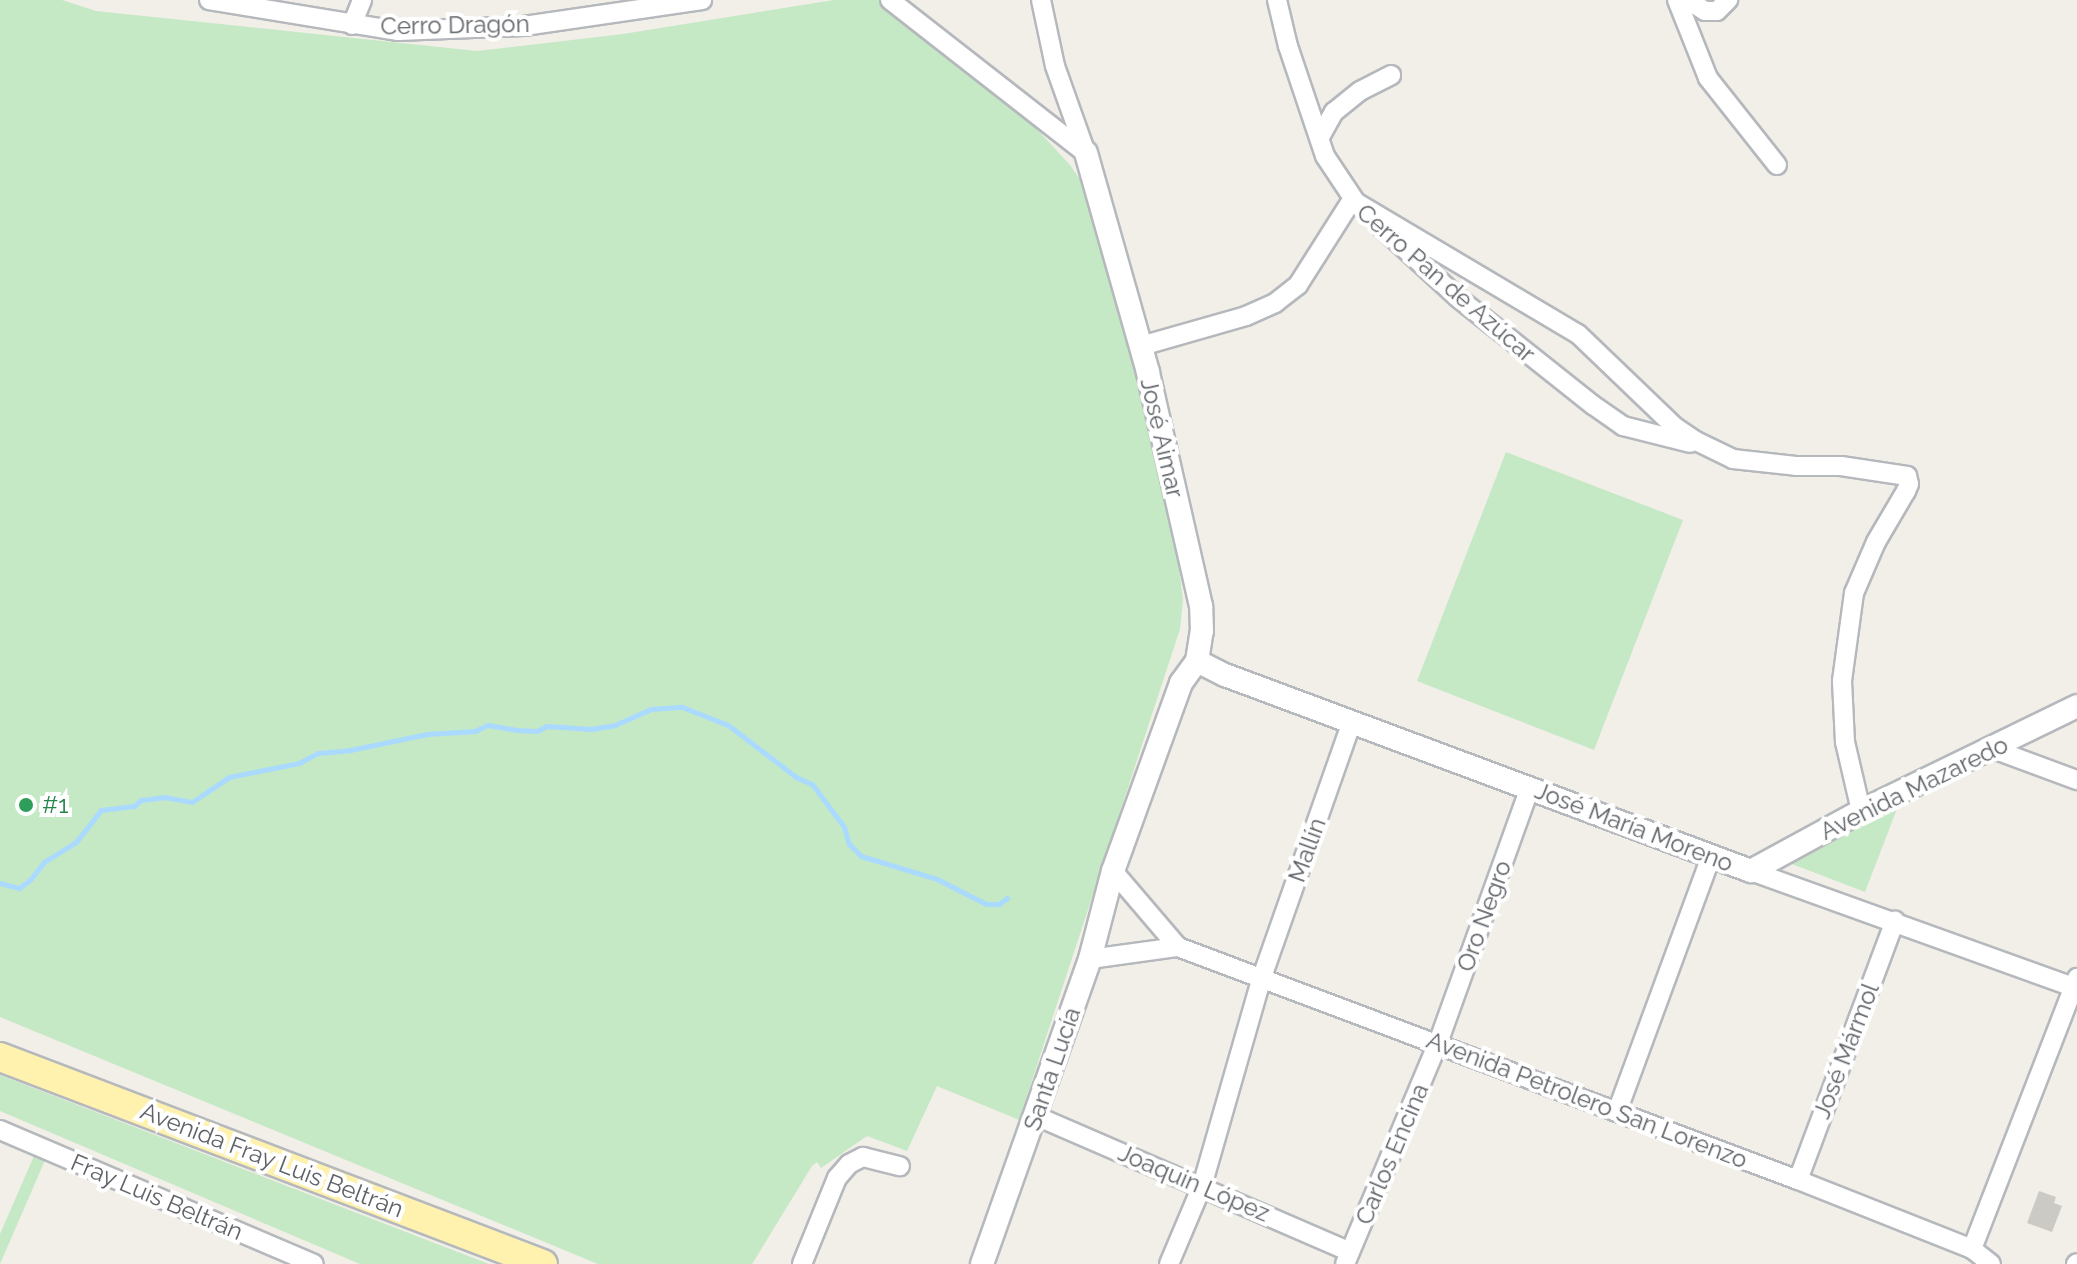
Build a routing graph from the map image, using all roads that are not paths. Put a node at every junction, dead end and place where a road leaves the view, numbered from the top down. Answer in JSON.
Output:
{"nodes":[{"id":1,"x":209,"y":0,"type":"edge"},
{"id":2,"x":362,"y":0,"type":"edge"},
{"id":3,"x":702,"y":0,"type":"edge"},
{"id":4,"x":890,"y":0,"type":"edge"},
{"id":5,"x":1041,"y":0,"type":"edge"},
{"id":6,"x":1277,"y":0,"type":"edge"},
{"id":7,"x":1677,"y":0,"type":"edge"},
{"id":8,"x":1688,"y":0,"type":"edge"},
{"id":9,"x":1728,"y":0,"type":"edge"},
{"id":10,"x":610,"y":7,"type":"edge"},
{"id":11,"x":352,"y":25,"type":"junction"},
{"id":12,"x":1391,"y":75,"type":"dead end"},
{"id":13,"x":1320,"y":137,"type":"junction"},
{"id":14,"x":1086,"y":153,"type":"junction"},
{"id":15,"x":1777,"y":165,"type":"dead end"},
{"id":16,"x":1352,"y":200,"type":"junction"},
{"id":17,"x":1141,"y":346,"type":"junction"},
{"id":18,"x":1711,"y":448,"type":"junction"},
{"id":19,"x":1197,"y":661,"type":"junction"},
{"id":20,"x":2077,"y":706,"type":"edge"},
{"id":21,"x":1352,"y":722,"type":"junction"},
{"id":22,"x":1993,"y":749,"type":"junction"},
{"id":23,"x":2077,"y":780,"type":"edge"},
{"id":24,"x":1530,"y":788,"type":"junction"},
{"id":25,"x":1861,"y":811,"type":"junction"},
{"id":26,"x":1711,"y":857,"type":"junction"},
{"id":27,"x":1113,"y":871,"type":"junction"},
{"id":28,"x":1751,"y":871,"type":"junction"},
{"id":29,"x":1895,"y":921,"type":"junction"},
{"id":30,"x":1178,"y":947,"type":"junction"},
{"id":31,"x":1090,"y":959,"type":"junction"},
{"id":32,"x":1262,"y":977,"type":"junction"},
{"id":33,"x":2075,"y":983,"type":"edge"},
{"id":34,"x":1438,"y":1043,"type":"junction"},
{"id":35,"x":0,"y":1057,"type":"edge"},
{"id":36,"x":1617,"y":1112,"type":"junction"},
{"id":37,"x":1036,"y":1116,"type":"junction"},
{"id":38,"x":0,"y":1130,"type":"edge"},
{"id":39,"x":900,"y":1166,"type":"dead end"},
{"id":40,"x":1798,"y":1180,"type":"junction"},
{"id":41,"x":1202,"y":1186,"type":"junction"},
{"id":42,"x":1972,"y":1249,"type":"junction"},
{"id":43,"x":1348,"y":1258,"type":"edge"},
{"id":44,"x":314,"y":1264,"type":"edge"},
{"id":45,"x":543,"y":1264,"type":"edge"},
{"id":46,"x":802,"y":1264,"type":"edge"},
{"id":47,"x":982,"y":1264,"type":"edge"},
{"id":48,"x":1169,"y":1264,"type":"edge"},
{"id":49,"x":1991,"y":1264,"type":"edge"}],
"edges":[{"from":1,"to":11,"type":"street","name":"Cerro Dragón"},
{"from":2,"to":11,"type":"street"},
{"from":3,"to":10,"type":"street","name":"Cerro Dragón"},
{"from":4,"to":14,"type":"street"},
{"from":5,"to":14,"type":"street","name":"José Aimar"},
{"from":6,"to":13,"type":"street"},
{"from":7,"to":15,"type":"street"},
{"from":8,"to":9,"type":"street"},
{"from":10,"to":11,"type":"street","name":"Cerro Dragón"},
{"from":12,"to":13,"type":"street"},
{"from":13,"to":16,"type":"street"},
{"from":14,"to":17,"type":"street","name":"José Aimar"},
{"from":16,"to":17,"type":"street"},
{"from":16,"to":18,"type":"street","name":"Cerro Pan de Azúcar"},
{"from":16,"to":18,"type":"street","name":"Cerro Pan de Azúcar"},
{"from":17,"to":19,"type":"street","name":"José Aimar"},
{"from":18,"to":25,"type":"street","name":"Cerro Pan de Azúcar"},
{"from":19,"to":21,"type":"street","name":"José María Moreno"},
{"from":19,"to":27,"type":"street","name":"José Aimar"},
{"from":20,"to":22,"type":"street","name":"Avenida Mazaredo"},
{"from":21,"to":24,"type":"street","name":"José María Moreno"},
{"from":21,"to":32,"type":"street","name":"Mallín"},
{"from":22,"to":23,"type":"street"},
{"from":22,"to":25,"type":"street","name":"Avenida Mazaredo"},
{"from":24,"to":26,"type":"street","name":"José María Moreno"},
{"from":24,"to":34,"type":"street","name":"Oro Negro"},
{"from":25,"to":28,"type":"street","name":"Avenida Mazaredo"},
{"from":26,"to":28,"type":"street","name":"José María Moreno"},
{"from":26,"to":36,"type":"street"},
{"from":27,"to":30,"type":"street","name":"Avenida Petrolero San Lorenzo"},
{"from":27,"to":31,"type":"street","name":"Santa Lucía"},
{"from":28,"to":29,"type":"street","name":"José María Moreno"},
{"from":29,"to":33,"type":"street","name":"José María Moreno"},
{"from":29,"to":40,"type":"street","name":"José Mármol"},
{"from":30,"to":31,"type":"street","name":"Avenida Petrolero San Lorenzo"},
{"from":30,"to":32,"type":"street","name":"Avenida Petrolero San Lorenzo"},
{"from":31,"to":37,"type":"street","name":"Santa Lucía"},
{"from":32,"to":34,"type":"street","name":"Avenida Petrolero San Lorenzo"},
{"from":32,"to":41,"type":"street","name":"Mallín"},
{"from":33,"to":42,"type":"street"},
{"from":34,"to":36,"type":"street","name":"Avenida Petrolero San Lorenzo"},
{"from":34,"to":43,"type":"street","name":"Carlos Encina"},
{"from":35,"to":45,"type":"main road","name":"Avenida Fray Luis Beltrán"},
{"from":36,"to":40,"type":"street","name":"Avenida Petrolero San Lorenzo"},
{"from":37,"to":41,"type":"street","name":"Joaquin López"},
{"from":37,"to":47,"type":"street","name":"Santa Lucía"},
{"from":38,"to":44,"type":"street","name":"Fray Luis Beltrán"},
{"from":39,"to":46,"type":"street"},
{"from":40,"to":42,"type":"street","name":"Avenida Petrolero San Lorenzo"},
{"from":41,"to":43,"type":"street","name":"Joaquin López"},
{"from":41,"to":48,"type":"street","name":"Mallín"},
{"from":42,"to":49,"type":"street","name":"Avenida Petrolero San Lorenzo"}]}
